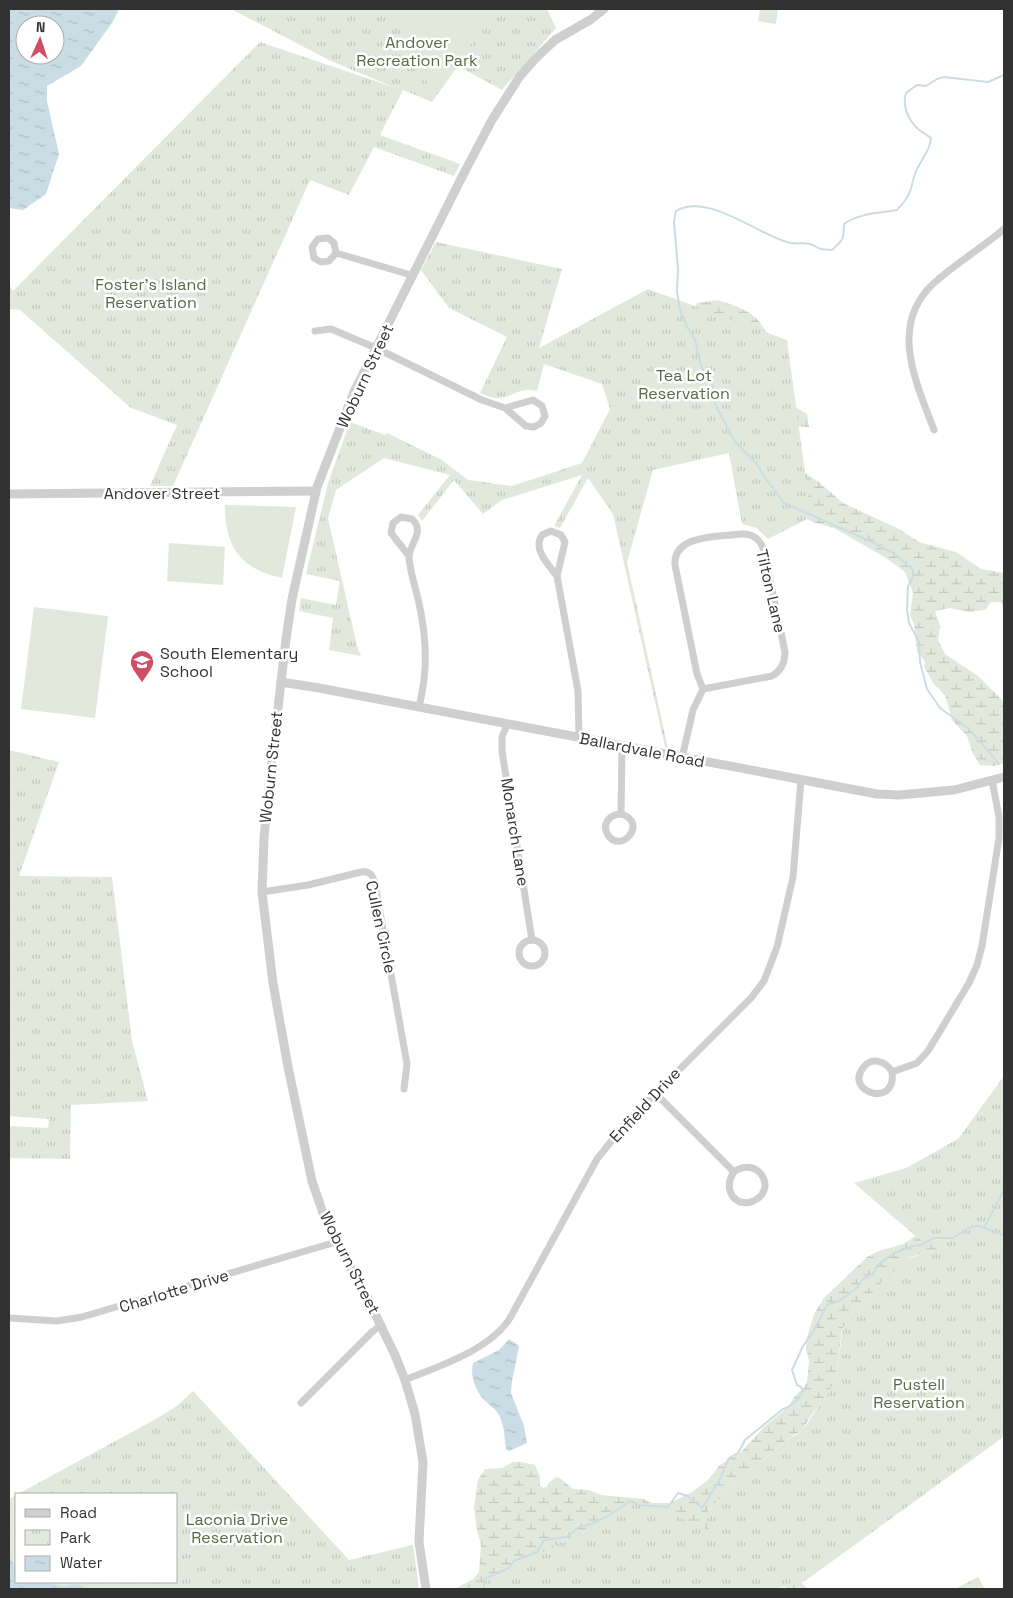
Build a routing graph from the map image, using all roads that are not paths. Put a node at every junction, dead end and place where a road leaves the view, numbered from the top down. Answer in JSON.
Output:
{"nodes":[{"id":1,"x":604,"y":9,"type":"edge"},
{"id":2,"x":1004,"y":229,"type":"edge"},
{"id":3,"x":336,"y":253,"type":"dead end"},
{"id":4,"x":411,"y":275,"type":"junction"},
{"id":5,"x":315,"y":331,"type":"dead end"},
{"id":6,"x":376,"y":348,"type":"junction"},
{"id":7,"x":505,"y":408,"type":"junction"},
{"id":8,"x":934,"y":430,"type":"dead end"},
{"id":9,"x":316,"y":491,"type":"junction"},
{"id":10,"x":9,"y":494,"type":"edge"},
{"id":11,"x":409,"y":556,"type":"junction"},
{"id":12,"x":557,"y":576,"type":"junction"},
{"id":13,"x":281,"y":682,"type":"junction"},
{"id":14,"x":703,"y":688,"type":"junction"},
{"id":15,"x":419,"y":707,"type":"junction"},
{"id":16,"x":507,"y":725,"type":"junction"},
{"id":17,"x":579,"y":738,"type":"junction"},
{"id":18,"x":622,"y":746,"type":"junction"},
{"id":19,"x":682,"y":758,"type":"junction"},
{"id":20,"x":1004,"y":776,"type":"edge"},
{"id":21,"x":801,"y":780,"type":"junction"},
{"id":22,"x":992,"y":780,"type":"junction"},
{"id":23,"x":621,"y":814,"type":"junction"},
{"id":24,"x":262,"y":892,"type":"junction"},
{"id":25,"x":532,"y":940,"type":"dead end"},
{"id":26,"x":892,"y":1072,"type":"junction"},
{"id":27,"x":404,"y":1090,"type":"dead end"},
{"id":28,"x":655,"y":1093,"type":"junction"},
{"id":29,"x":734,"y":1172,"type":"junction"},
{"id":30,"x":336,"y":1242,"type":"junction"},
{"id":31,"x":9,"y":1318,"type":"edge"},
{"id":32,"x":381,"y":1325,"type":"junction"},
{"id":33,"x":405,"y":1380,"type":"junction"},
{"id":34,"x":301,"y":1403,"type":"dead end"},
{"id":35,"x":426,"y":1589,"type":"edge"}],
"edges":[{"from":1,"to":4,"type":"street","name":"Woburn Street"},
{"from":2,"to":8,"type":"street"},
{"from":3,"to":4,"type":"street"},
{"from":4,"to":6,"type":"street","name":"Woburn Street"},
{"from":5,"to":6,"type":"street"},
{"from":6,"to":7,"type":"street"},
{"from":6,"to":9,"type":"street","name":"Woburn Street"},
{"from":7,"to":7,"type":"street"},
{"from":9,"to":10,"type":"street","name":"Andover Street"},
{"from":9,"to":13,"type":"street","name":"Woburn Street"},
{"from":11,"to":11,"type":"street"},
{"from":11,"to":15,"type":"street"},
{"from":12,"to":12,"type":"street"},
{"from":12,"to":17,"type":"street"},
{"from":13,"to":15,"type":"street","name":"Ballardvale Road"},
{"from":13,"to":24,"type":"street","name":"Woburn Street"},
{"from":14,"to":14,"type":"street","name":"Tilton Lane"},
{"from":14,"to":19,"type":"street"},
{"from":15,"to":16,"type":"street","name":"Ballardvale Road"},
{"from":16,"to":17,"type":"street","name":"Ballardvale Road"},
{"from":16,"to":25,"type":"street","name":"Monarch Lane"},
{"from":17,"to":18,"type":"street","name":"Ballardvale Road"},
{"from":18,"to":19,"type":"street","name":"Ballardvale Road"},
{"from":18,"to":23,"type":"street"},
{"from":19,"to":21,"type":"street","name":"Ballardvale Road"},
{"from":20,"to":22,"type":"street","name":"Ballardvale Road"},
{"from":21,"to":22,"type":"street","name":"Ballardvale Road"},
{"from":21,"to":28,"type":"street","name":"Enfield Drive"},
{"from":22,"to":26,"type":"street"},
{"from":23,"to":23,"type":"street"},
{"from":24,"to":27,"type":"street","name":"Cullen Circle"},
{"from":24,"to":30,"type":"street","name":"Woburn Street"},
{"from":26,"to":26,"type":"street"},
{"from":28,"to":29,"type":"street"},
{"from":28,"to":33,"type":"street","name":"Enfield Drive"},
{"from":29,"to":29,"type":"street"},
{"from":30,"to":31,"type":"street","name":"Charlotte Drive"},
{"from":30,"to":32,"type":"street","name":"Woburn Street"},
{"from":32,"to":33,"type":"street","name":"Woburn Street"},
{"from":32,"to":34,"type":"street"},
{"from":33,"to":35,"type":"street","name":"Woburn Street"}]}
